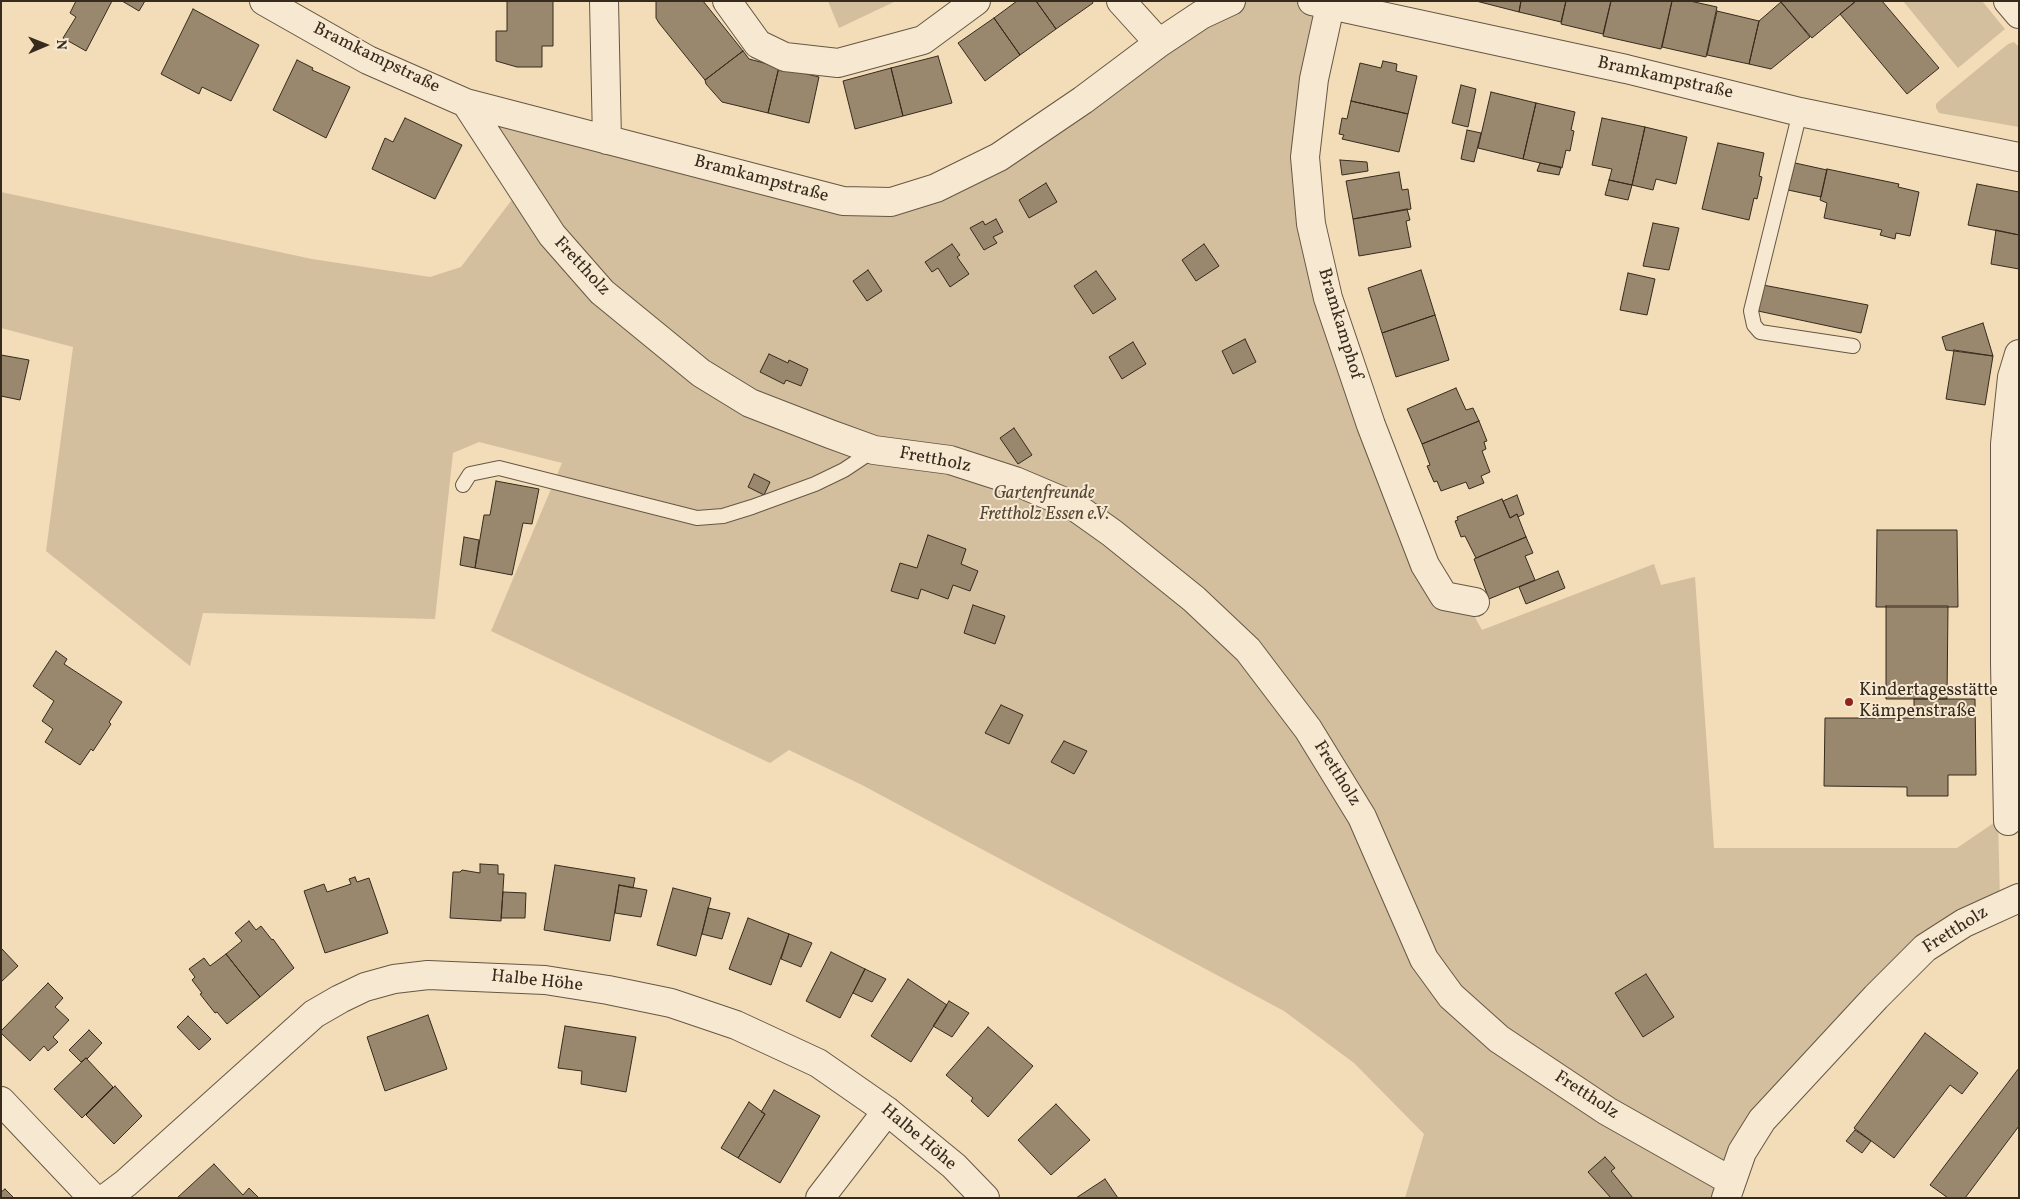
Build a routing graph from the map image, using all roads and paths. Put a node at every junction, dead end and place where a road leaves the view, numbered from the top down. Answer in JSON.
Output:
{"nodes":[{"id":1,"x":264,"y":1,"type":"edge"},
{"id":2,"x":604,"y":1,"type":"edge"},
{"id":3,"x":727,"y":1,"type":"edge"},
{"id":4,"x":976,"y":1,"type":"edge"},
{"id":5,"x":1121,"y":1,"type":"edge"},
{"id":6,"x":1232,"y":1,"type":"edge"},
{"id":7,"x":2008,"y":1,"type":"edge"},
{"id":8,"x":1321,"y":4,"type":"edge"},
{"id":9,"x":2019,"y":14,"type":"edge"},
{"id":10,"x":1159,"y":42,"type":"junction"},
{"id":11,"x":466,"y":104,"type":"junction"},
{"id":12,"x":1800,"y":112,"type":"junction"},
{"id":13,"x":607,"y":140,"type":"junction"},
{"id":14,"x":2019,"y":156,"type":"edge"},
{"id":15,"x":1853,"y":346,"type":"dead end"},
{"id":16,"x":2019,"y":354,"type":"edge"},
{"id":17,"x":874,"y":450,"type":"junction"},
{"id":18,"x":463,"y":485,"type":"dead end"},
{"id":19,"x":1475,"y":602,"type":"dead end"},
{"id":20,"x":2008,"y":822,"type":"dead end"},
{"id":21,"x":2019,"y":898,"type":"edge"},
{"id":22,"x":1,"y":1101,"type":"edge"},
{"id":23,"x":887,"y":1111,"type":"junction"},
{"id":24,"x":1728,"y":1190,"type":"edge"},
{"id":25,"x":93,"y":1198,"type":"edge"},
{"id":26,"x":106,"y":1198,"type":"edge"},
{"id":27,"x":820,"y":1198,"type":"edge"},
{"id":28,"x":985,"y":1198,"type":"edge"}],
"edges":[{"from":1,"to":11,"type":"street","name":"Bramkampstraße"},
{"from":2,"to":13,"type":"street"},
{"from":3,"to":4,"type":"street"},
{"from":5,"to":10,"type":"street"},
{"from":6,"to":10,"type":"street","name":"Bramkampstraße"},
{"from":7,"to":9,"type":"street"},
{"from":8,"to":12,"type":"street","name":"Bramkampstraße"},
{"from":8,"to":19,"type":"street","name":"Bramkamphof"},
{"from":10,"to":13,"type":"street","name":"Bramkampstraße"},
{"from":11,"to":13,"type":"street","name":"Bramkampstraße"},
{"from":11,"to":17,"type":"street","name":"Frettholz"},
{"from":12,"to":14,"type":"street","name":"Bramkampstraße"},
{"from":12,"to":15,"type":"lane"},
{"from":16,"to":20,"type":"street"},
{"from":17,"to":18,"type":"lane","name":"Frettholz"},
{"from":17,"to":24,"type":"street","name":"Frettholz"},
{"from":21,"to":24,"type":"street","name":"Frettholz"},
{"from":22,"to":25,"type":"street"},
{"from":23,"to":26,"type":"street","name":"Halbe Höhe"},
{"from":23,"to":27,"type":"street"},
{"from":23,"to":28,"type":"street","name":"Halbe Höhe"}]}
